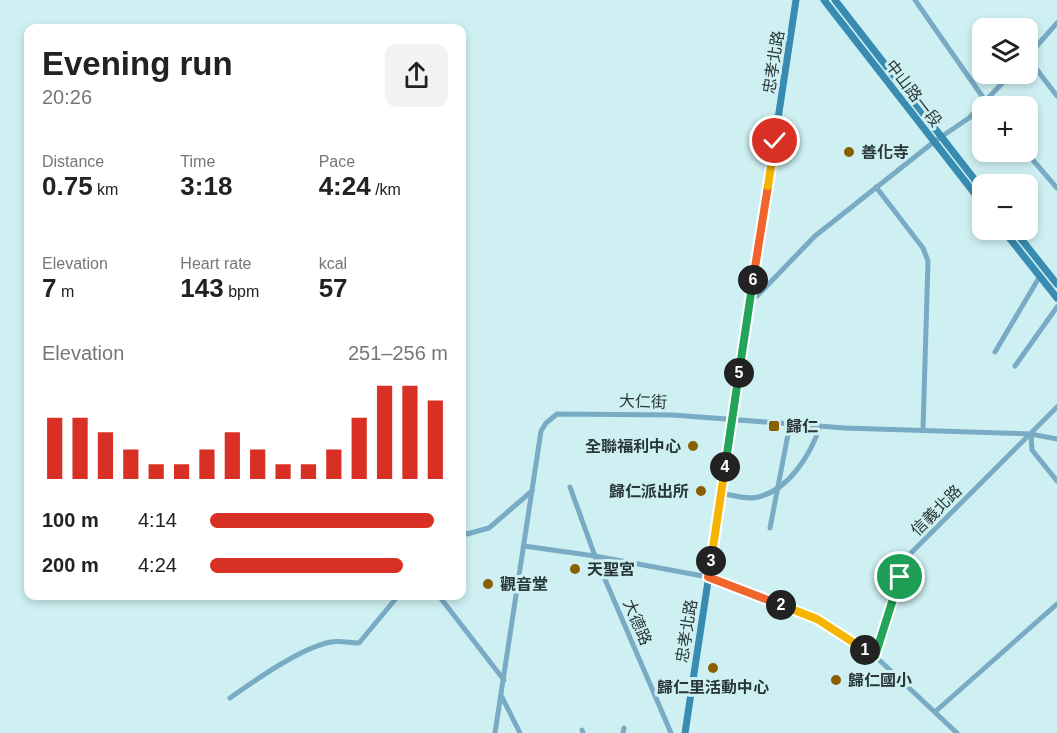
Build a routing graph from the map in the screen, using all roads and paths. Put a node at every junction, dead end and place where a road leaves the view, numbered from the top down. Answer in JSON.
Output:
{"nodes":[{"id":1,"x":796,"y":0,"type":"edge"},
{"id":2,"x":824,"y":0,"type":"edge"},
{"id":3,"x":835,"y":0,"type":"edge"},
{"id":4,"x":915,"y":0,"type":"edge"},
{"id":5,"x":1057,"y":23,"type":"edge"},
{"id":6,"x":1038,"y":45,"type":"edge"},
{"id":7,"x":1038,"y":70,"type":"edge"},
{"id":8,"x":1003,"y":84,"type":"edge"},
{"id":9,"x":981,"y":96,"type":"edge"},
{"id":10,"x":993,"y":96,"type":"edge"},
{"id":11,"x":1057,"y":96,"type":"edge"},
{"id":12,"x":972,"y":116,"type":"edge"},
{"id":13,"x":938,"y":139,"type":"junction"},
{"id":14,"x":1035,"y":162,"type":"edge"},
{"id":15,"x":972,"y":178,"type":"edge"},
{"id":16,"x":876,"y":187,"type":"junction"},
{"id":17,"x":972,"y":188,"type":"edge"},
{"id":18,"x":1057,"y":188,"type":"edge"},
{"id":19,"x":1011,"y":240,"type":"edge"},
{"id":20,"x":1022,"y":240,"type":"edge"},
{"id":21,"x":1040,"y":276,"type":"junction"},
{"id":22,"x":1057,"y":284,"type":"edge"},
{"id":23,"x":750,"y":298,"type":"junction"},
{"id":24,"x":1057,"y":298,"type":"edge"},
{"id":25,"x":1057,"y":307,"type":"edge"},
{"id":26,"x":995,"y":352,"type":"dead end"},
{"id":27,"x":1015,"y":366,"type":"dead end"},
{"id":28,"x":1057,"y":407,"type":"edge"},
{"id":29,"x":732,"y":420,"type":"junction"},
{"id":30,"x":790,"y":424,"type":"junction"},
{"id":31,"x":820,"y":426,"type":"junction"},
{"id":32,"x":923,"y":429,"type":"junction"},
{"id":33,"x":1031,"y":434,"type":"junction"},
{"id":34,"x":1057,"y":439,"type":"edge"},
{"id":35,"x":1057,"y":481,"type":"edge"},
{"id":36,"x":570,"y":486,"type":"dead end"},
{"id":37,"x":779,"y":486,"type":"junction"},
{"id":38,"x":532,"y":491,"type":"junction"},
{"id":39,"x":721,"y":493,"type":"junction"},
{"id":40,"x":770,"y":528,"type":"dead end"},
{"id":41,"x":466,"y":533,"type":"edge"},
{"id":42,"x":524,"y":546,"type":"junction"},
{"id":43,"x":595,"y":556,"type":"junction"},
{"id":44,"x":708,"y":577,"type":"junction"},
{"id":45,"x":395,"y":600,"type":"edge"},
{"id":46,"x":442,"y":600,"type":"edge"},
{"id":47,"x":1057,"y":604,"type":"edge"},
{"id":48,"x":875,"y":656,"type":"junction"},
{"id":49,"x":504,"y":680,"type":"junction"},
{"id":50,"x":501,"y":696,"type":"junction"},
{"id":51,"x":230,"y":698,"type":"dead end"},
{"id":52,"x":936,"y":711,"type":"junction"},
{"id":53,"x":495,"y":733,"type":"edge"},
{"id":54,"x":520,"y":733,"type":"edge"},
{"id":55,"x":671,"y":733,"type":"edge"},
{"id":56,"x":685,"y":733,"type":"edge"},
{"id":57,"x":957,"y":733,"type":"edge"}],
"edges":[{"from":1,"to":23,"type":"main road","name":"忠孝北路"},
{"from":2,"to":13,"type":"main road","name":"中山路一段"},
{"from":3,"to":13,"type":"main road","name":"中山路一段"},
{"from":4,"to":9,"type":"street"},
{"from":5,"to":6,"type":"street"},
{"from":7,"to":11,"type":"street"},
{"from":8,"to":10,"type":"street"},
{"from":12,"to":13,"type":"street"},
{"from":13,"to":15,"type":"main road","name":"中山路一段"},
{"from":13,"to":16,"type":"street"},
{"from":13,"to":17,"type":"main road","name":"中山路一段"},
{"from":14,"to":18,"type":"street"},
{"from":16,"to":23,"type":"street"},
{"from":16,"to":32,"type":"street"},
{"from":19,"to":21,"type":"main road"},
{"from":20,"to":22,"type":"main road"},
{"from":21,"to":24,"type":"main road"},
{"from":21,"to":26,"type":"street"},
{"from":23,"to":29,"type":"main road","name":"忠孝北路"},
{"from":25,"to":27,"type":"street"},
{"from":28,"to":33,"type":"street","name":"信義北路"},
{"from":29,"to":30,"type":"street","name":"大仁街"},
{"from":29,"to":38,"type":"street","name":"大仁街"},
{"from":29,"to":39,"type":"main road","name":"忠孝北路"},
{"from":30,"to":31,"type":"street","name":"大仁街"},
{"from":30,"to":37,"type":"street"},
{"from":31,"to":32,"type":"street","name":"大仁街"},
{"from":31,"to":37,"type":"street"},
{"from":32,"to":33,"type":"street","name":"大仁街"},
{"from":33,"to":34,"type":"street","name":"大仁街"},
{"from":33,"to":35,"type":"street"},
{"from":33,"to":48,"type":"street","name":"信義北路"},
{"from":36,"to":43,"type":"street","name":"大德路"},
{"from":37,"to":39,"type":"street"},
{"from":37,"to":40,"type":"street"},
{"from":38,"to":41,"type":"street"},
{"from":38,"to":42,"type":"street","name":"大仁街"},
{"from":39,"to":44,"type":"main road","name":"忠孝北路"},
{"from":42,"to":43,"type":"street"},
{"from":42,"to":49,"type":"street","name":"大仁街"},
{"from":43,"to":44,"type":"street"},
{"from":43,"to":55,"type":"street","name":"大德路"},
{"from":44,"to":48,"type":"street"},
{"from":44,"to":56,"type":"main road","name":"忠孝北路"},
{"from":45,"to":51,"type":"street"},
{"from":46,"to":49,"type":"street"},
{"from":47,"to":52,"type":"street"},
{"from":48,"to":52,"type":"street"},
{"from":49,"to":50,"type":"street","name":"大仁街"},
{"from":50,"to":53,"type":"street","name":"大仁街"},
{"from":50,"to":54,"type":"street"},
{"from":52,"to":57,"type":"street"}]}
